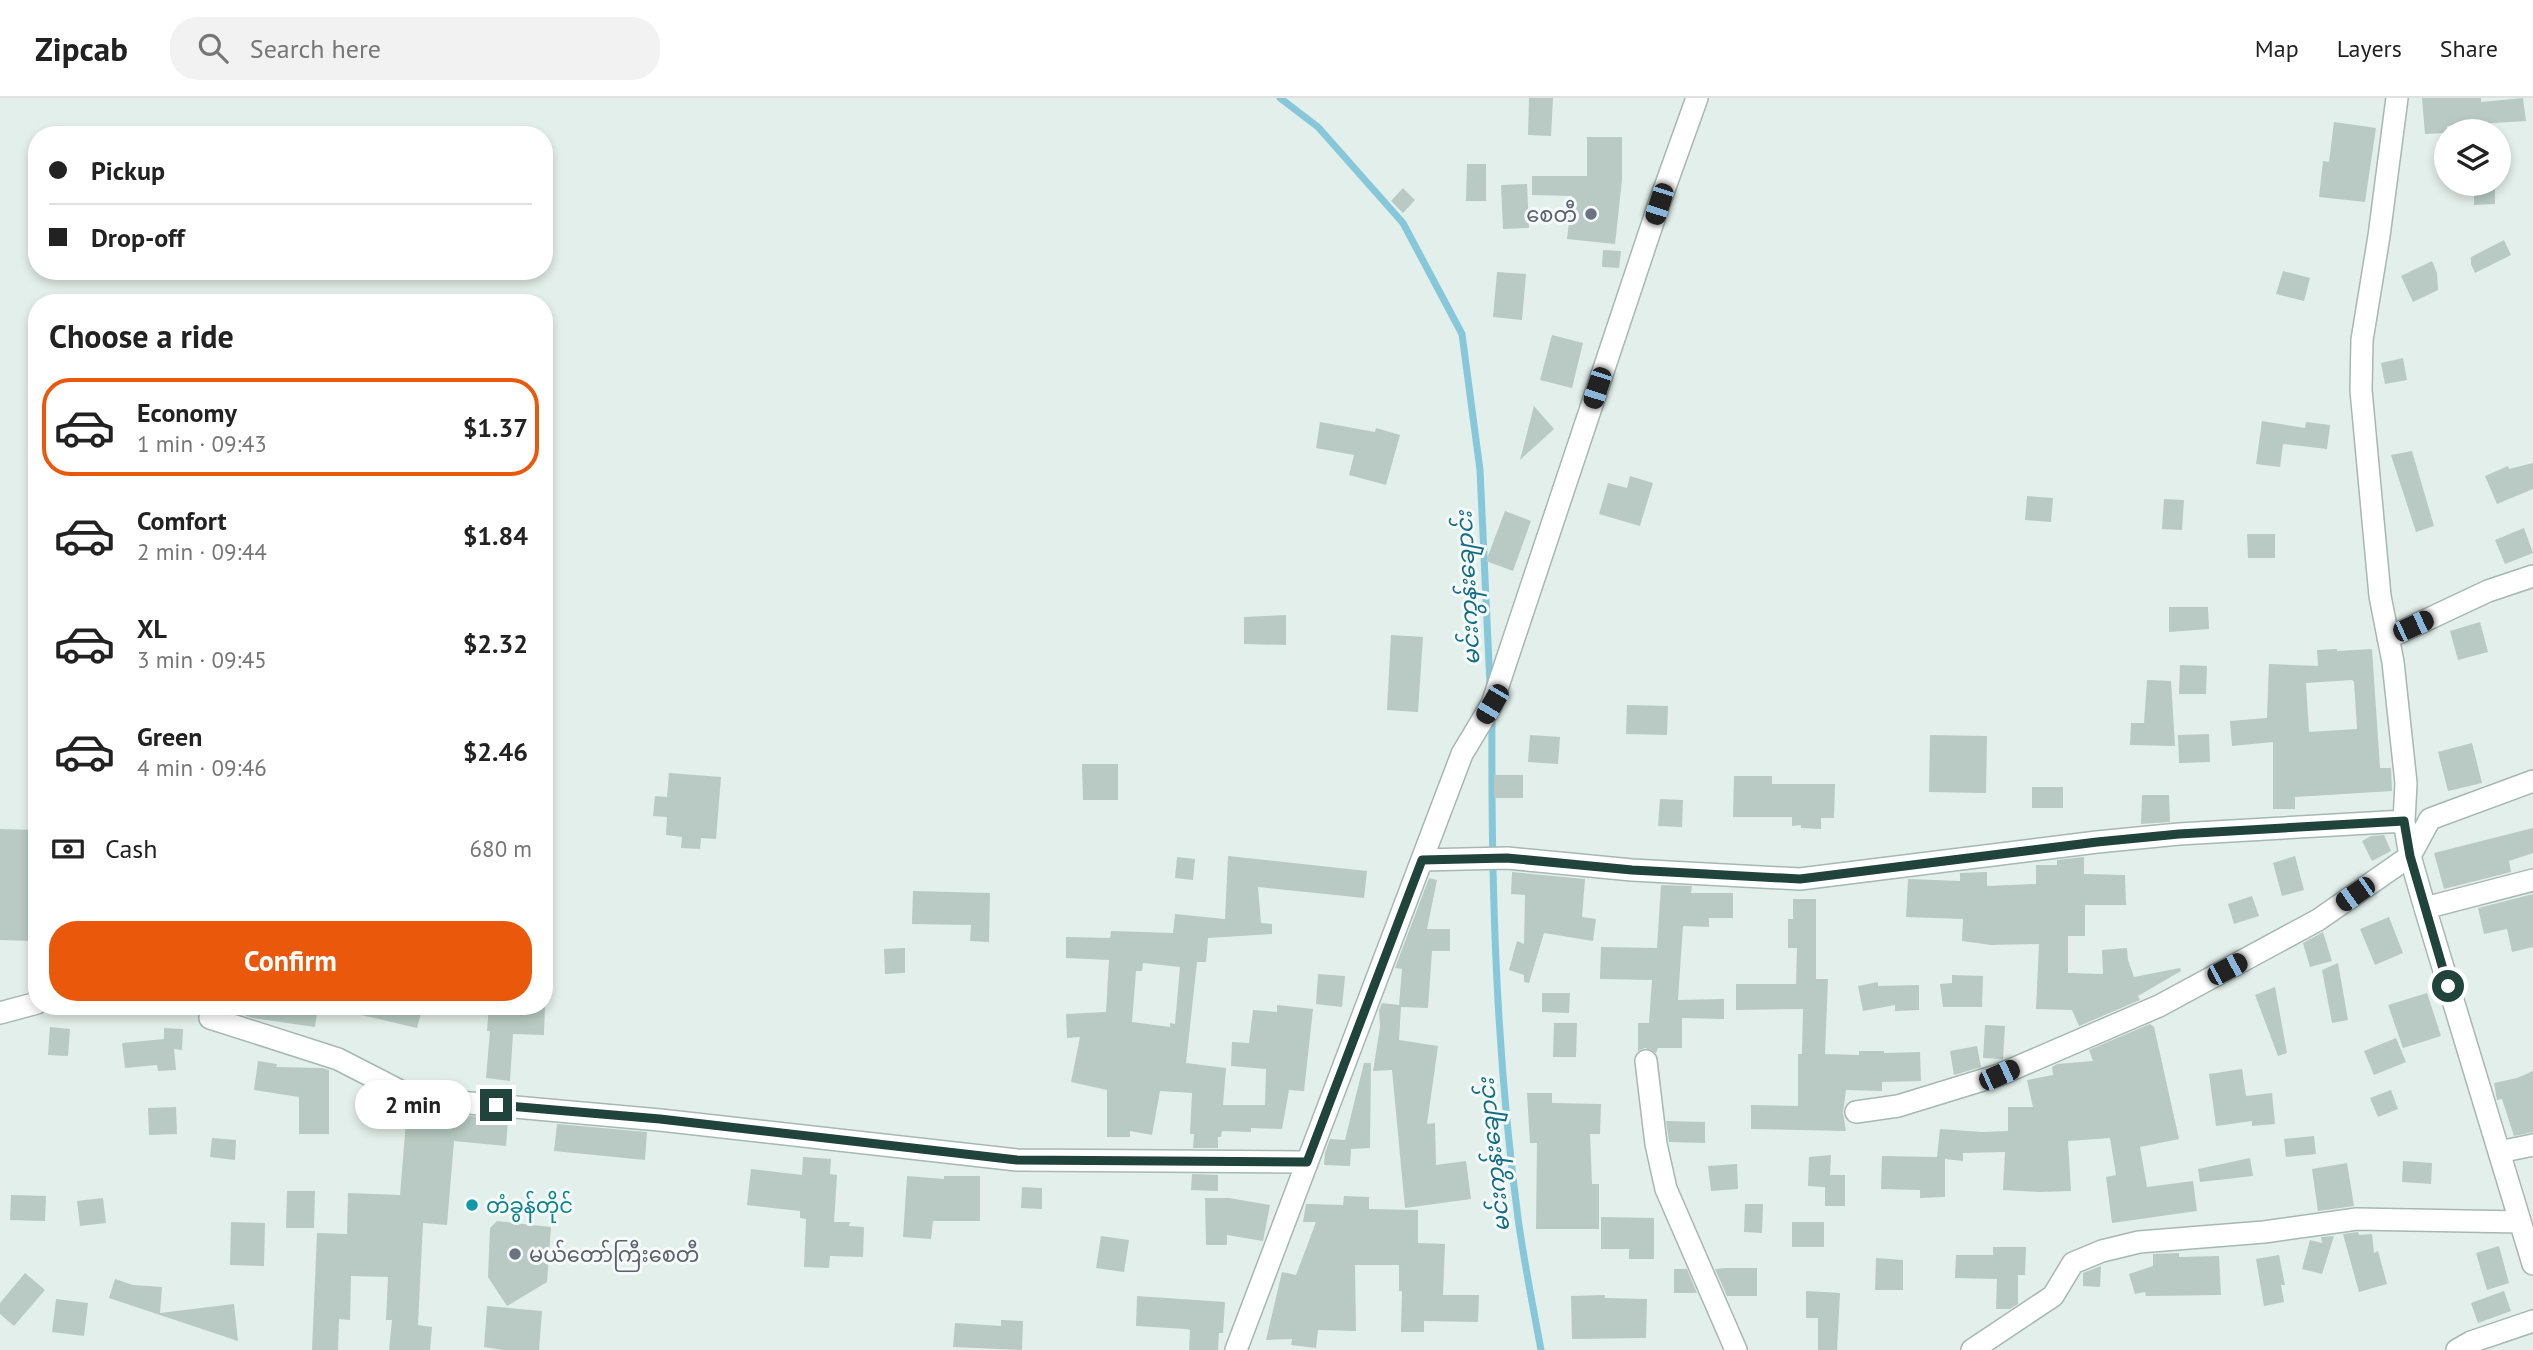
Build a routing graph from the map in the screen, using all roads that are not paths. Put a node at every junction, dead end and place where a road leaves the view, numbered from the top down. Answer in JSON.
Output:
{"nodes":[{"id":1,"x":1697,"y":98,"type":"edge"},
{"id":2,"x":2397,"y":98,"type":"edge"},
{"id":3,"x":2533,"y":576,"type":"edge"},
{"id":4,"x":2388,"y":638,"type":"junction"},
{"id":5,"x":2533,"y":781,"type":"edge"},
{"id":6,"x":2404,"y":821,"type":"junction"},
{"id":7,"x":2410,"y":856,"type":"junction"},
{"id":8,"x":1422,"y":860,"type":"junction"},
{"id":9,"x":2533,"y":880,"type":"edge"},
{"id":10,"x":2425,"y":908,"type":"junction"},
{"id":11,"x":28,"y":1005,"type":"edge"},
{"id":12,"x":0,"y":1013,"type":"edge"},
{"id":13,"x":210,"y":1018,"type":"dead end"},
{"id":14,"x":1646,"y":1061,"type":"dead end"},
{"id":15,"x":1856,"y":1112,"type":"dead end"},
{"id":16,"x":2533,"y":1145,"type":"edge"},
{"id":17,"x":2499,"y":1152,"type":"junction"},
{"id":18,"x":1307,"y":1162,"type":"junction"},
{"id":19,"x":2520,"y":1222,"type":"junction"},
{"id":20,"x":2533,"y":1264,"type":"edge"},
{"id":21,"x":2533,"y":1321,"type":"edge"},
{"id":22,"x":1236,"y":1350,"type":"edge"},
{"id":23,"x":1737,"y":1350,"type":"edge"},
{"id":24,"x":1972,"y":1350,"type":"edge"},
{"id":25,"x":2457,"y":1350,"type":"edge"}],
"edges":[{"from":1,"to":8,"type":"street"},
{"from":2,"to":4,"type":"street"},
{"from":3,"to":4,"type":"street"},
{"from":4,"to":6,"type":"street"},
{"from":5,"to":7,"type":"street"},
{"from":6,"to":7,"type":"street"},
{"from":6,"to":8,"type":"street"},
{"from":7,"to":10,"type":"street"},
{"from":7,"to":15,"type":"street"},
{"from":8,"to":18,"type":"street"},
{"from":9,"to":10,"type":"street"},
{"from":10,"to":17,"type":"street"},
{"from":11,"to":12,"type":"street"},
{"from":13,"to":18,"type":"street"},
{"from":14,"to":23,"type":"street"},
{"from":16,"to":17,"type":"street"},
{"from":17,"to":19,"type":"street"},
{"from":18,"to":22,"type":"street"},
{"from":19,"to":20,"type":"street"},
{"from":19,"to":24,"type":"street"},
{"from":21,"to":25,"type":"street"}]}
